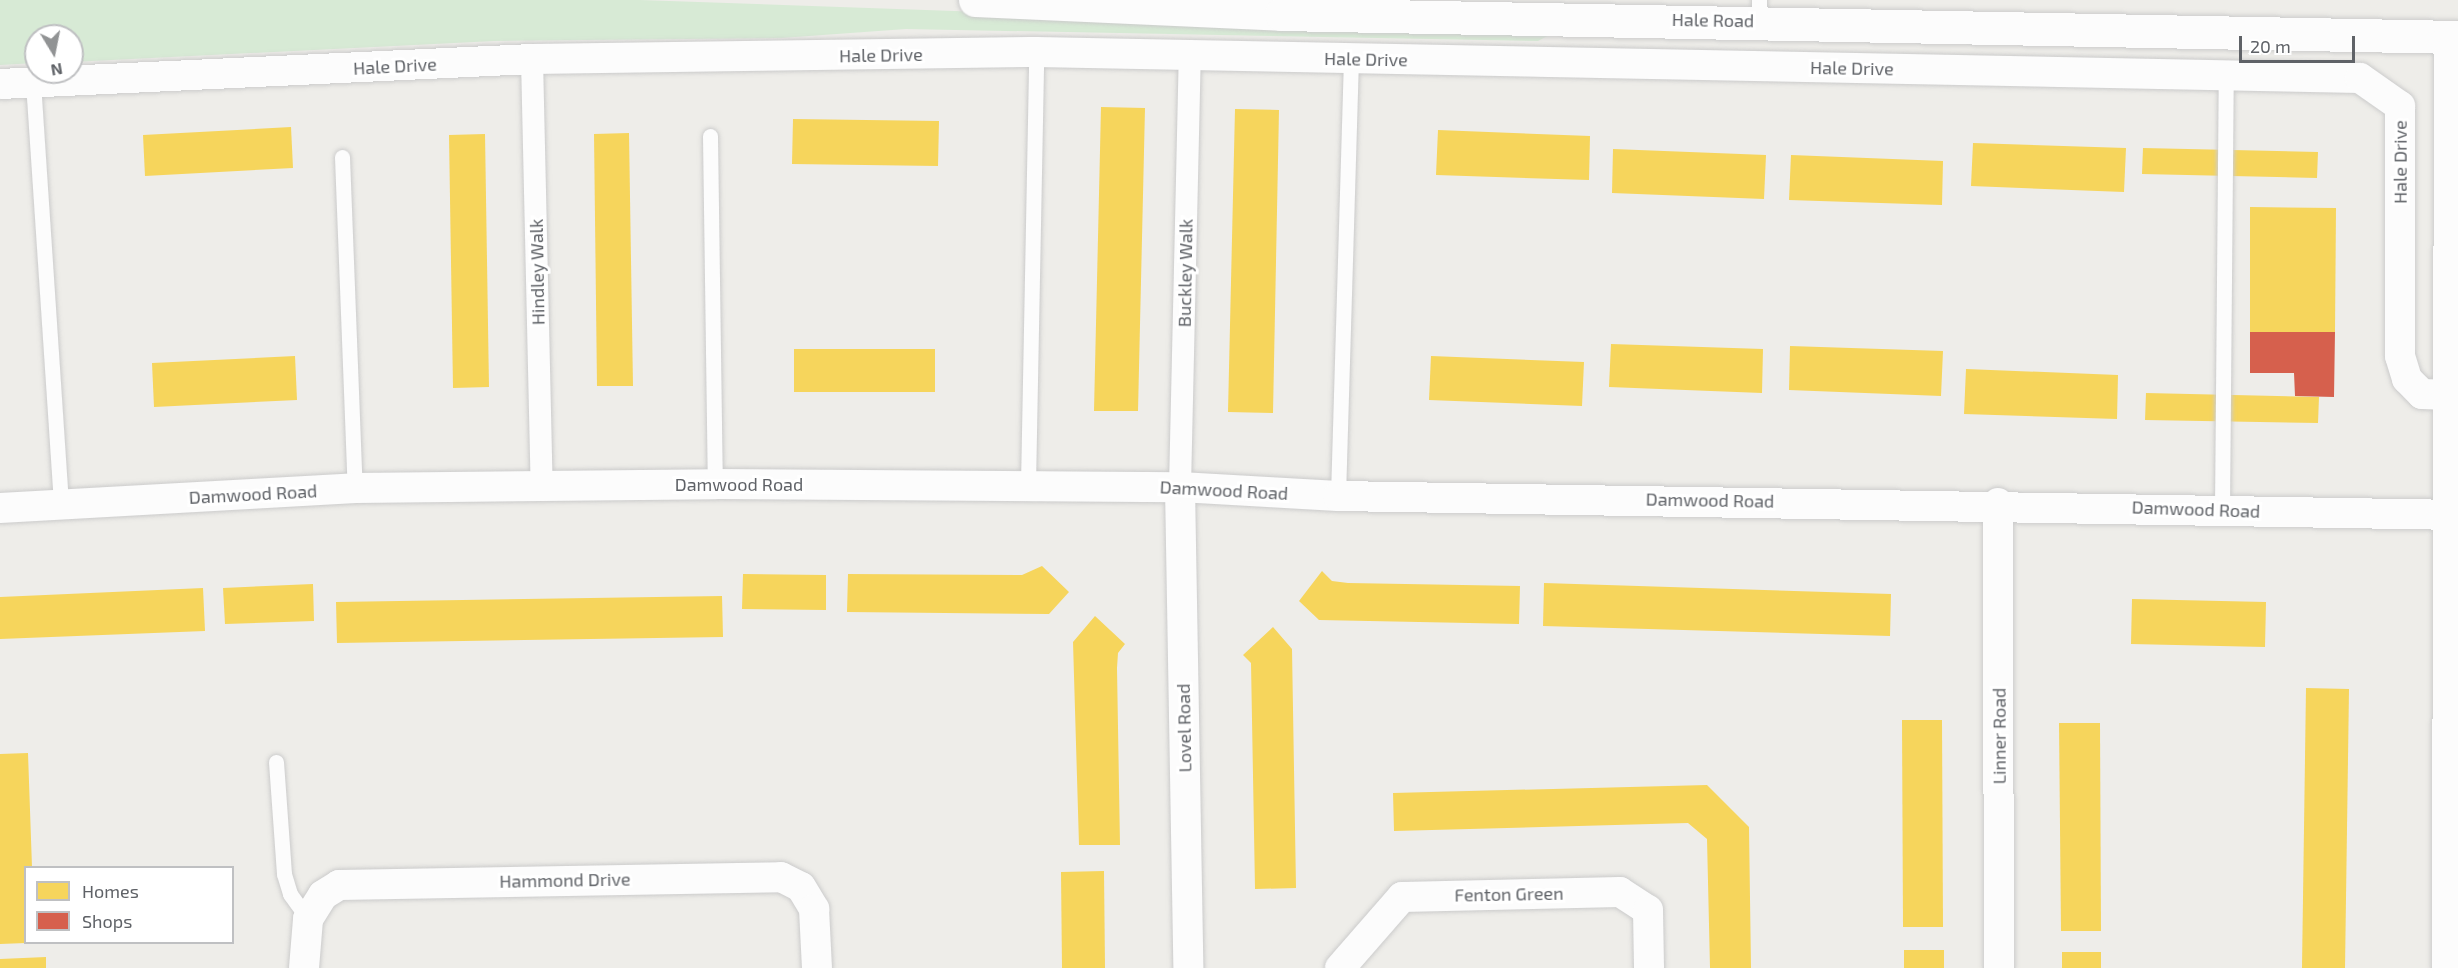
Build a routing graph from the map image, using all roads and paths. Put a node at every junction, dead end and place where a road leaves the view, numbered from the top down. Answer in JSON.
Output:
{"nodes":[{"id":1,"x":975,"y":0,"type":"edge"},
{"id":2,"x":1759,"y":10,"type":"edge"},
{"id":3,"x":2225,"y":32,"type":"junction"},
{"id":4,"x":2454,"y":37,"type":"edge"},
{"id":5,"x":1036,"y":52,"type":"junction"},
{"id":6,"x":1190,"y":58,"type":"junction"},
{"id":7,"x":1351,"y":58,"type":"junction"},
{"id":8,"x":532,"y":59,"type":"junction"},
{"id":9,"x":2226,"y":76,"type":"junction"},
{"id":10,"x":84,"y":80,"type":"edge"},
{"id":11,"x":24,"y":83,"type":"edge"},
{"id":12,"x":0,"y":84,"type":"edge"},
{"id":13,"x":33,"y":84,"type":"edge"},
{"id":14,"x":710,"y":136,"type":"dead end"},
{"id":15,"x":342,"y":157,"type":"dead end"},
{"id":16,"x":2451,"y":395,"type":"junction"},
{"id":17,"x":542,"y":484,"type":"junction"},
{"id":18,"x":715,"y":484,"type":"junction"},
{"id":19,"x":1028,"y":485,"type":"junction"},
{"id":20,"x":1180,"y":487,"type":"junction"},
{"id":21,"x":355,"y":488,"type":"junction"},
{"id":22,"x":1338,"y":496,"type":"junction"},
{"id":23,"x":1998,"y":503,"type":"junction"},
{"id":24,"x":61,"y":505,"type":"junction"},
{"id":25,"x":0,"y":508,"type":"edge"},
{"id":26,"x":2222,"y":509,"type":"junction"},
{"id":27,"x":2454,"y":515,"type":"edge"},
{"id":28,"x":276,"y":762,"type":"dead end"},
{"id":29,"x":308,"y":919,"type":"junction"},
{"id":30,"x":304,"y":968,"type":"edge"},
{"id":31,"x":817,"y":968,"type":"edge"},
{"id":32,"x":1188,"y":968,"type":"edge"},
{"id":33,"x":1340,"y":968,"type":"edge"},
{"id":34,"x":1649,"y":968,"type":"edge"},
{"id":35,"x":1999,"y":968,"type":"edge"},
{"id":36,"x":2448,"y":968,"type":"edge"}],
"edges":[{"from":1,"to":2,"type":"street","name":"Hale Road"},
{"from":2,"to":3,"type":"street","name":"Hale Road"},
{"from":3,"to":4,"type":"street","name":"Hale Road"},
{"from":3,"to":9,"type":"street"},
{"from":4,"to":16,"type":"street"},
{"from":5,"to":6,"type":"street","name":"Hale Drive"},
{"from":5,"to":8,"type":"street","name":"Hale Drive"},
{"from":5,"to":19,"type":"lane"},
{"from":6,"to":7,"type":"street","name":"Hale Drive"},
{"from":6,"to":20,"type":"street","name":"Buckley Walk"},
{"from":7,"to":9,"type":"street","name":"Hale Drive"},
{"from":7,"to":22,"type":"lane"},
{"from":8,"to":10,"type":"street","name":"Hale Drive"},
{"from":8,"to":17,"type":"street","name":"Hindley Walk"},
{"from":9,"to":16,"type":"street","name":"Hale Drive"},
{"from":9,"to":26,"type":"lane"},
{"from":11,"to":12,"type":"street","name":"Hale Drive"},
{"from":13,"to":24,"type":"lane"},
{"from":14,"to":18,"type":"lane"},
{"from":15,"to":21,"type":"lane"},
{"from":16,"to":27,"type":"street"},
{"from":17,"to":18,"type":"street","name":"Damwood Road"},
{"from":17,"to":21,"type":"street","name":"Damwood Road"},
{"from":18,"to":19,"type":"street","name":"Damwood Road"},
{"from":19,"to":20,"type":"street","name":"Damwood Road"},
{"from":20,"to":22,"type":"street","name":"Damwood Road"},
{"from":20,"to":32,"type":"street","name":"Lovel Road"},
{"from":21,"to":24,"type":"street","name":"Damwood Road"},
{"from":22,"to":23,"type":"street","name":"Damwood Road"},
{"from":23,"to":26,"type":"street","name":"Damwood Road"},
{"from":23,"to":35,"type":"street","name":"Linner Road"},
{"from":24,"to":25,"type":"street","name":"Damwood Road"},
{"from":26,"to":27,"type":"street","name":"Damwood Road"},
{"from":27,"to":36,"type":"street"},
{"from":28,"to":29,"type":"lane"},
{"from":29,"to":30,"type":"street","name":"Hammond Drive"},
{"from":29,"to":31,"type":"street","name":"Hammond Drive"},
{"from":33,"to":34,"type":"street","name":"Fenton Green"}]}
